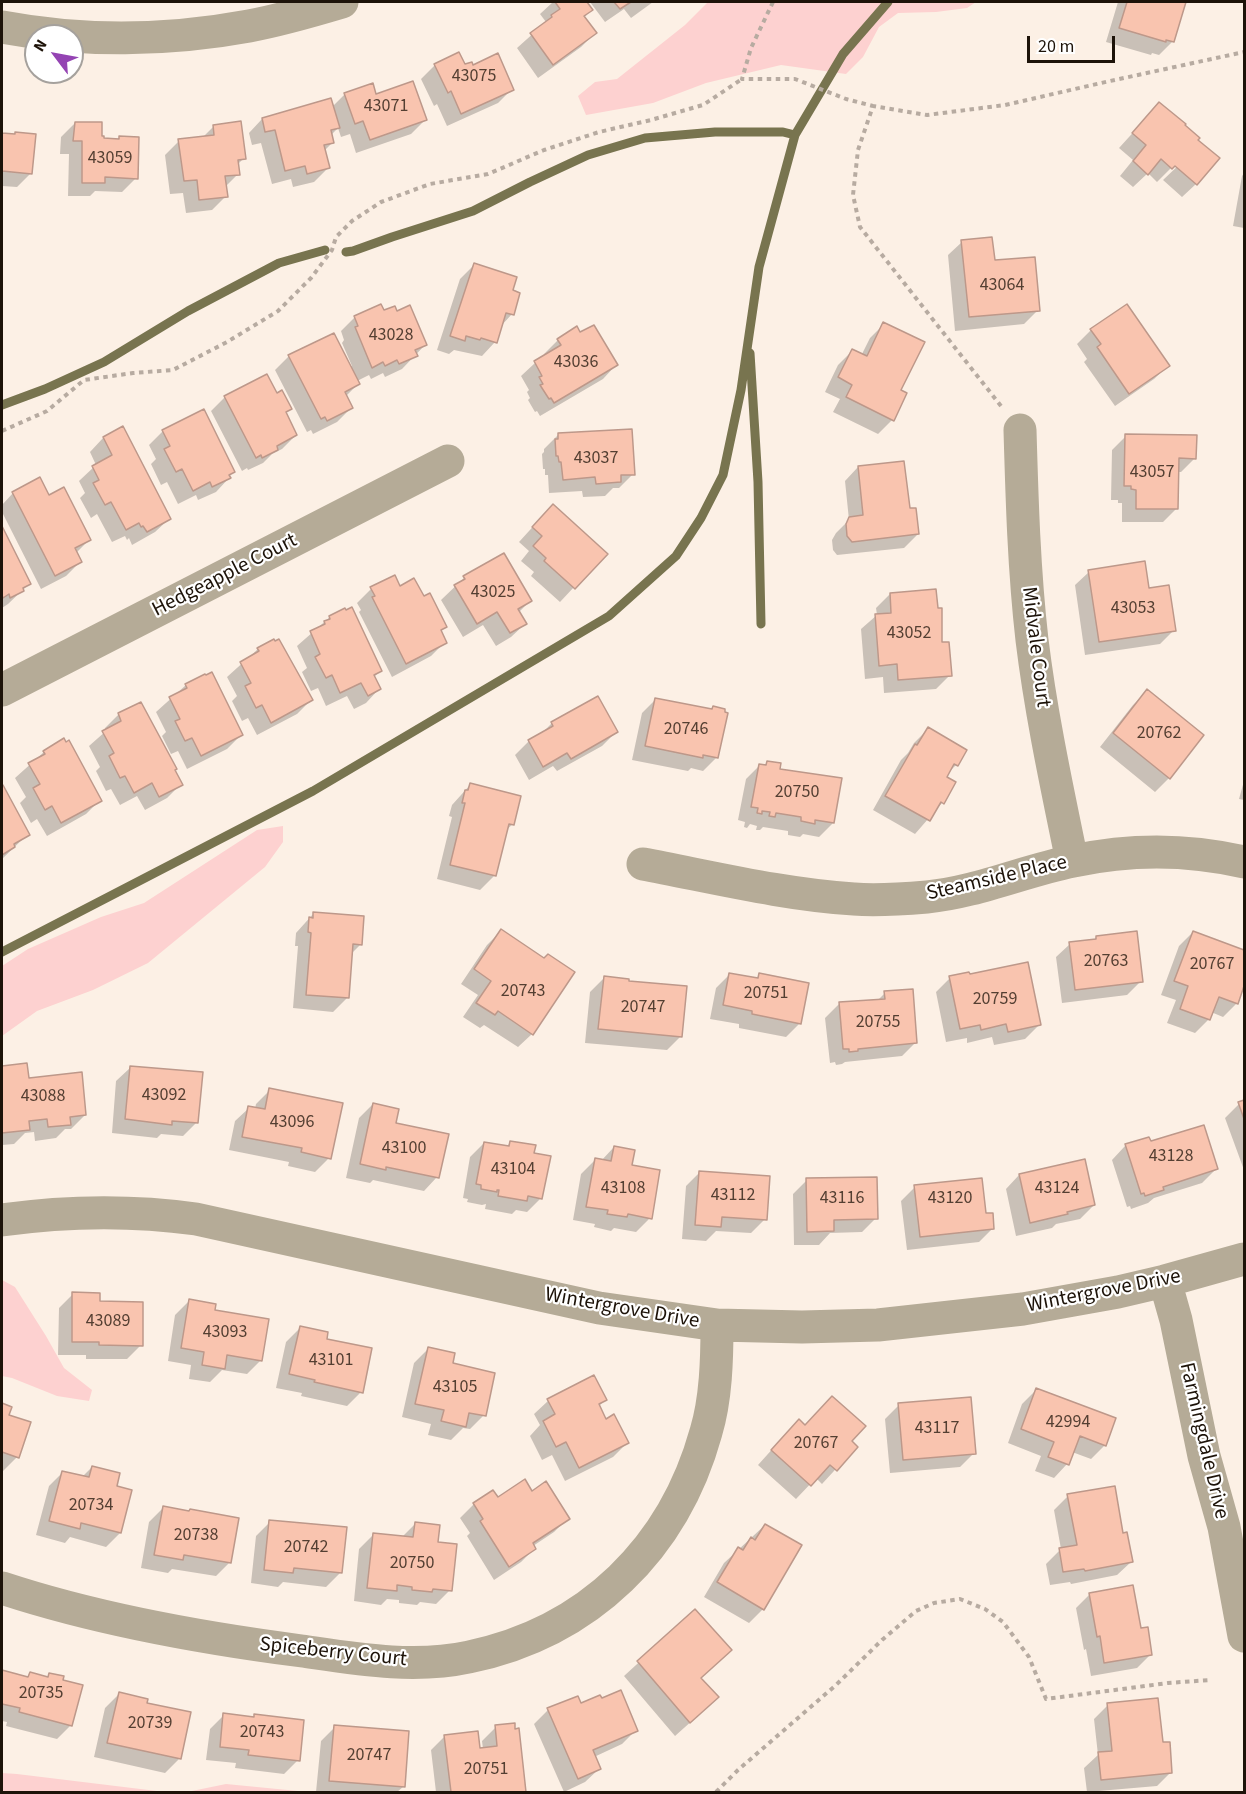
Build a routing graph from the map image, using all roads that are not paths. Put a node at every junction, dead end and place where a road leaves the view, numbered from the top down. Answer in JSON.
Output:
{"nodes":[{"id":1,"x":342,"y":2,"type":"edge"},
{"id":2,"x":2,"y":27,"type":"edge"},
{"id":3,"x":1020,"y":430,"type":"road end"},
{"id":4,"x":448,"y":462,"type":"dead end"},
{"id":5,"x":2,"y":690,"type":"edge"},
{"id":6,"x":1072,"y":861,"type":"junction"},
{"id":7,"x":1245,"y":862,"type":"edge"},
{"id":8,"x":644,"y":864,"type":"dead end"},
{"id":9,"x":2,"y":1220,"type":"edge"},
{"id":10,"x":1245,"y":1259,"type":"edge"},
{"id":11,"x":1165,"y":1281,"type":"junction"},
{"id":12,"x":717,"y":1325,"type":"junction"},
{"id":13,"x":2,"y":1588,"type":"edge"},
{"id":14,"x":1244,"y":1633,"type":"edge"}],
"edges":[{"from":1,"to":2,"type":"street"},
{"from":3,"to":6,"type":"street","name":"Midvale Court"},
{"from":4,"to":5,"type":"street","name":"Hedgeapple Court"},
{"from":6,"to":7,"type":"street","name":"Steamside Place"},
{"from":6,"to":8,"type":"street","name":"Steamside Place"},
{"from":9,"to":12,"type":"street","name":"Wintergrove Drive"},
{"from":10,"to":11,"type":"street","name":"Wintergrove Drive"},
{"from":11,"to":12,"type":"street","name":"Wintergrove Drive"},
{"from":11,"to":14,"type":"street","name":"Farmingdale Drive"},
{"from":12,"to":13,"type":"street","name":"Spiceberry Court"}]}
